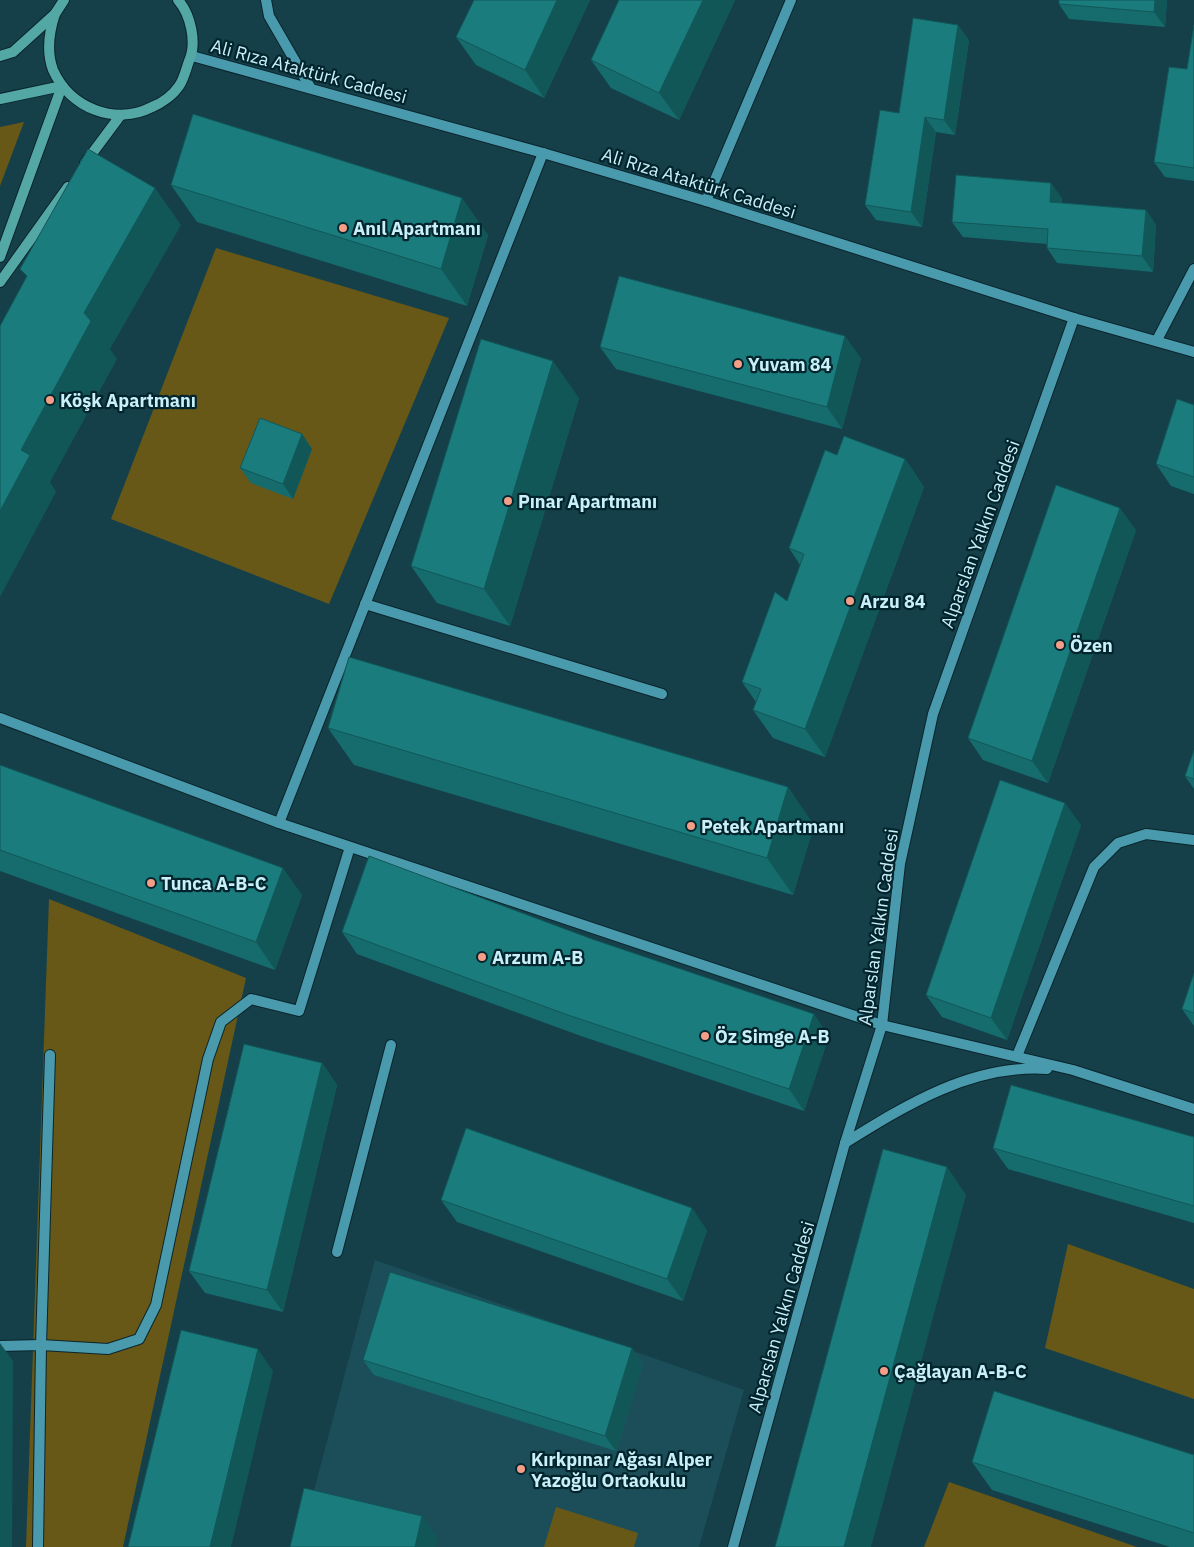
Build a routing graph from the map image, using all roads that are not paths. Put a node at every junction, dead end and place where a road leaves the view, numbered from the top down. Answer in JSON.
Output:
{"nodes":[{"id":1,"x":64,"y":0,"type":"edge"},
{"id":2,"x":266,"y":0,"type":"edge"},
{"id":3,"x":790,"y":0,"type":"edge"},
{"id":4,"x":182,"y":2,"type":"edge"},
{"id":5,"x":55,"y":14,"type":"junction"},
{"id":6,"x":0,"y":56,"type":"edge"},
{"id":7,"x":192,"y":56,"type":"junction"},
{"id":8,"x":62,"y":86,"type":"junction"},
{"id":9,"x":310,"y":87,"type":"junction"},
{"id":10,"x":0,"y":99,"type":"edge"},
{"id":11,"x":120,"y":116,"type":"junction"},
{"id":12,"x":543,"y":153,"type":"junction"},
{"id":13,"x":706,"y":201,"type":"junction"},
{"id":14,"x":0,"y":257,"type":"edge"},
{"id":15,"x":1194,"y":269,"type":"edge"},
{"id":16,"x":0,"y":282,"type":"edge"},
{"id":17,"x":1074,"y":318,"type":"junction"},
{"id":18,"x":1156,"y":340,"type":"junction"},
{"id":19,"x":1194,"y":352,"type":"edge"},
{"id":20,"x":365,"y":604,"type":"junction"},
{"id":21,"x":662,"y":694,"type":"dead end"},
{"id":22,"x":0,"y":718,"type":"edge"},
{"id":23,"x":279,"y":823,"type":"junction"},
{"id":24,"x":1194,"y":840,"type":"edge"},
{"id":25,"x":350,"y":847,"type":"junction"},
{"id":26,"x":882,"y":1024,"type":"junction"},
{"id":27,"x":391,"y":1045,"type":"dead end"},
{"id":28,"x":50,"y":1055,"type":"dead end"},
{"id":29,"x":1017,"y":1056,"type":"junction"},
{"id":30,"x":1073,"y":1070,"type":"junction"},
{"id":31,"x":1194,"y":1109,"type":"edge"},
{"id":32,"x":845,"y":1143,"type":"junction"},
{"id":33,"x":337,"y":1252,"type":"dead end"},
{"id":34,"x":41,"y":1345,"type":"junction"},
{"id":35,"x":0,"y":1346,"type":"edge"},
{"id":36,"x":38,"y":1547,"type":"edge"},
{"id":37,"x":733,"y":1547,"type":"edge"}],
"edges":[{"from":1,"to":5,"type":"main road"},
{"from":2,"to":9,"type":"street"},
{"from":3,"to":13,"type":"street"},
{"from":4,"to":7,"type":"main road"},
{"from":5,"to":6,"type":"main road"},
{"from":5,"to":8,"type":"main road"},
{"from":7,"to":9,"type":"street","name":"Ali Rıza Ataktürk Caddesi"},
{"from":7,"to":11,"type":"main road"},
{"from":8,"to":10,"type":"main road"},
{"from":8,"to":11,"type":"main road"},
{"from":8,"to":14,"type":"main road"},
{"from":9,"to":12,"type":"street","name":"Ali Rıza Ataktürk Caddesi"},
{"from":11,"to":16,"type":"main road"},
{"from":12,"to":13,"type":"street","name":"Ali Rıza Ataktürk Caddesi"},
{"from":12,"to":20,"type":"street"},
{"from":13,"to":17,"type":"street","name":"Ali Rıza Ataktürk Caddesi"},
{"from":15,"to":18,"type":"street"},
{"from":17,"to":18,"type":"street","name":"Ali Rıza Ataktürk Caddesi"},
{"from":17,"to":26,"type":"street","name":"Alparslan Yalkın Caddesi"},
{"from":18,"to":19,"type":"street","name":"Ali Rıza Ataktürk Caddesi"},
{"from":20,"to":21,"type":"street"},
{"from":20,"to":23,"type":"street"},
{"from":22,"to":23,"type":"street"},
{"from":23,"to":25,"type":"street"},
{"from":24,"to":29,"type":"street"},
{"from":25,"to":26,"type":"street"},
{"from":25,"to":34,"type":"street"},
{"from":26,"to":29,"type":"street"},
{"from":26,"to":32,"type":"street","name":"Alparslan Yalkın Caddesi"},
{"from":27,"to":33,"type":"street"},
{"from":28,"to":34,"type":"street"},
{"from":29,"to":30,"type":"street"},
{"from":30,"to":31,"type":"street"},
{"from":30,"to":32,"type":"street"},
{"from":32,"to":37,"type":"street","name":"Alparslan Yalkın Caddesi"},
{"from":34,"to":35,"type":"street"},
{"from":34,"to":36,"type":"street"}]}
